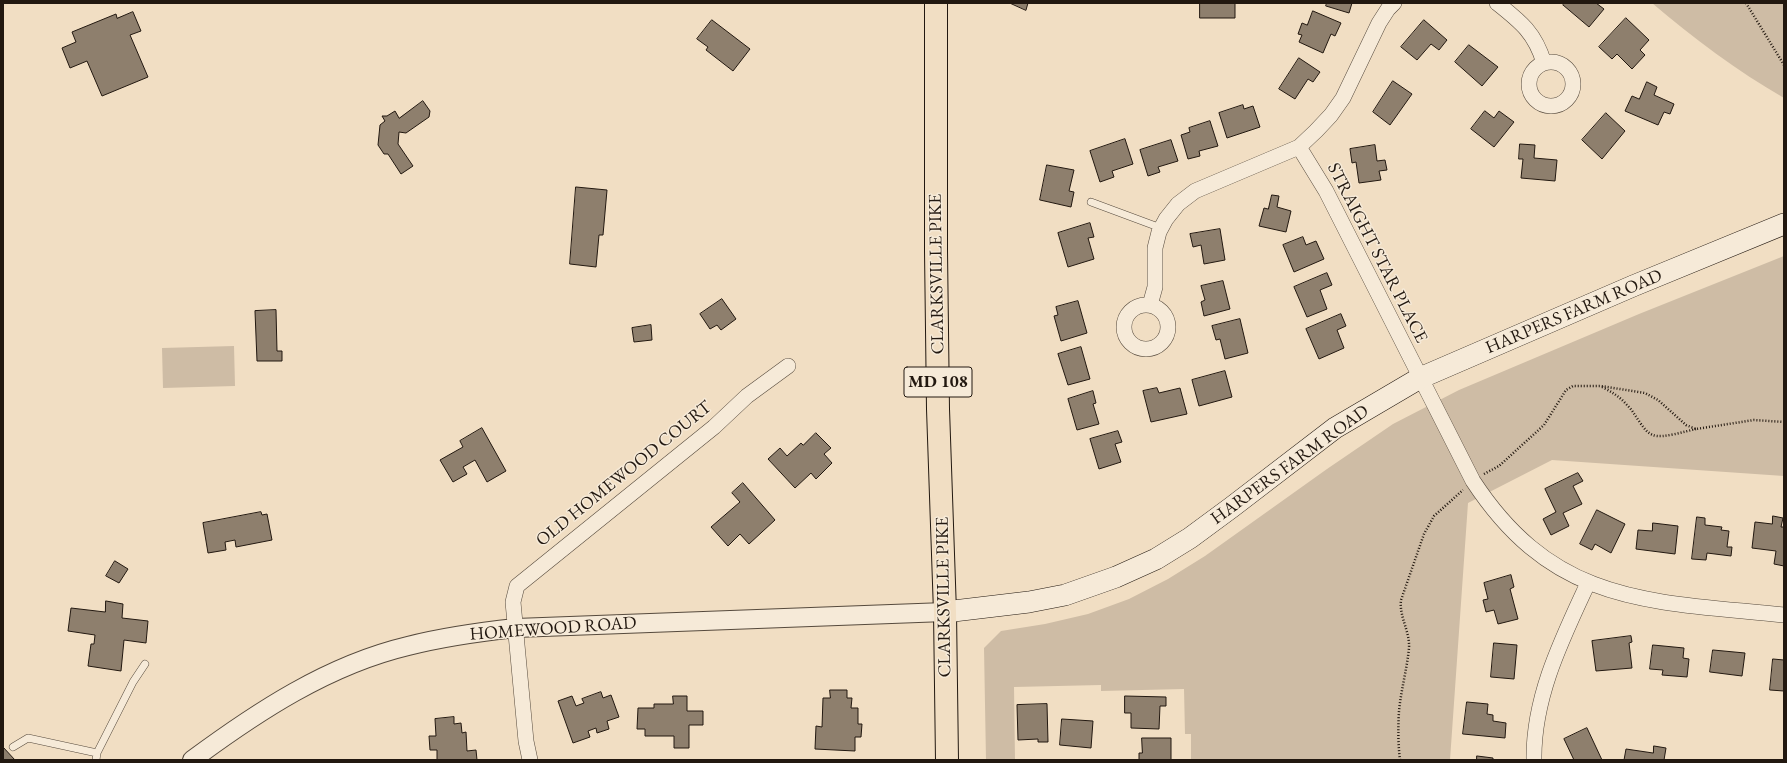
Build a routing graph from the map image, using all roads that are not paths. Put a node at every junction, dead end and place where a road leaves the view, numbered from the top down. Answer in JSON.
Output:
{"nodes":[{"id":1,"x":936,"y":3,"type":"edge"},
{"id":2,"x":1394,"y":3,"type":"edge"},
{"id":3,"x":1497,"y":3,"type":"edge"},
{"id":4,"x":1544,"y":63,"type":"dead end"},
{"id":5,"x":1299,"y":147,"type":"junction"},
{"id":6,"x":1091,"y":202,"type":"dead end"},
{"id":7,"x":1784,"y":224,"type":"edge"},
{"id":8,"x":1162,"y":228,"type":"junction"},
{"id":9,"x":1150,"y":305,"type":"dead end"},
{"id":10,"x":788,"y":366,"type":"dead end"},
{"id":11,"x":1420,"y":378,"type":"junction"},
{"id":12,"x":1588,"y":583,"type":"junction"},
{"id":13,"x":945,"y":612,"type":"junction"},
{"id":14,"x":1784,"y":615,"type":"edge"},
{"id":15,"x":516,"y":628,"type":"junction"},
{"id":16,"x":144,"y":664,"type":"dead end"},
{"id":17,"x":13,"y":747,"type":"dead end"},
{"id":18,"x":96,"y":756,"type":"edge"},
{"id":19,"x":192,"y":760,"type":"edge"},
{"id":20,"x":530,"y":760,"type":"edge"},
{"id":21,"x":947,"y":760,"type":"edge"},
{"id":22,"x":1534,"y":760,"type":"edge"}],
"edges":[{"from":1,"to":13,"type":"main road","name":"CLARKSVILLE PIKE","number":"MD 108"},
{"from":2,"to":5,"type":"street"},
{"from":3,"to":4,"type":"street"},
{"from":5,"to":8,"type":"street"},
{"from":5,"to":11,"type":"street","name":"STRAIGHT STAR PLACE"},
{"from":6,"to":8,"type":"lane"},
{"from":7,"to":11,"type":"main road","name":"HARPERS FARM ROAD"},
{"from":8,"to":9,"type":"street"},
{"from":10,"to":15,"type":"street","name":"OLD HOMEWOOD COURT"},
{"from":11,"to":12,"type":"street","name":"STRAIGHT STAR PLACE"},
{"from":11,"to":13,"type":"main road","name":"HARPERS FARM ROAD"},
{"from":12,"to":14,"type":"street","name":"STRAIGHT STAR PLACE"},
{"from":12,"to":22,"type":"street"},
{"from":13,"to":15,"type":"street","name":"HOMEWOOD ROAD"},
{"from":13,"to":21,"type":"main road","name":"CLARKSVILLE PIKE","number":"MD 108"},
{"from":15,"to":19,"type":"street","name":"HOMEWOOD ROAD"},
{"from":15,"to":20,"type":"street","name":"OLD HOMEWOOD COURT"},
{"from":16,"to":18,"type":"lane"},
{"from":17,"to":18,"type":"lane"}]}
